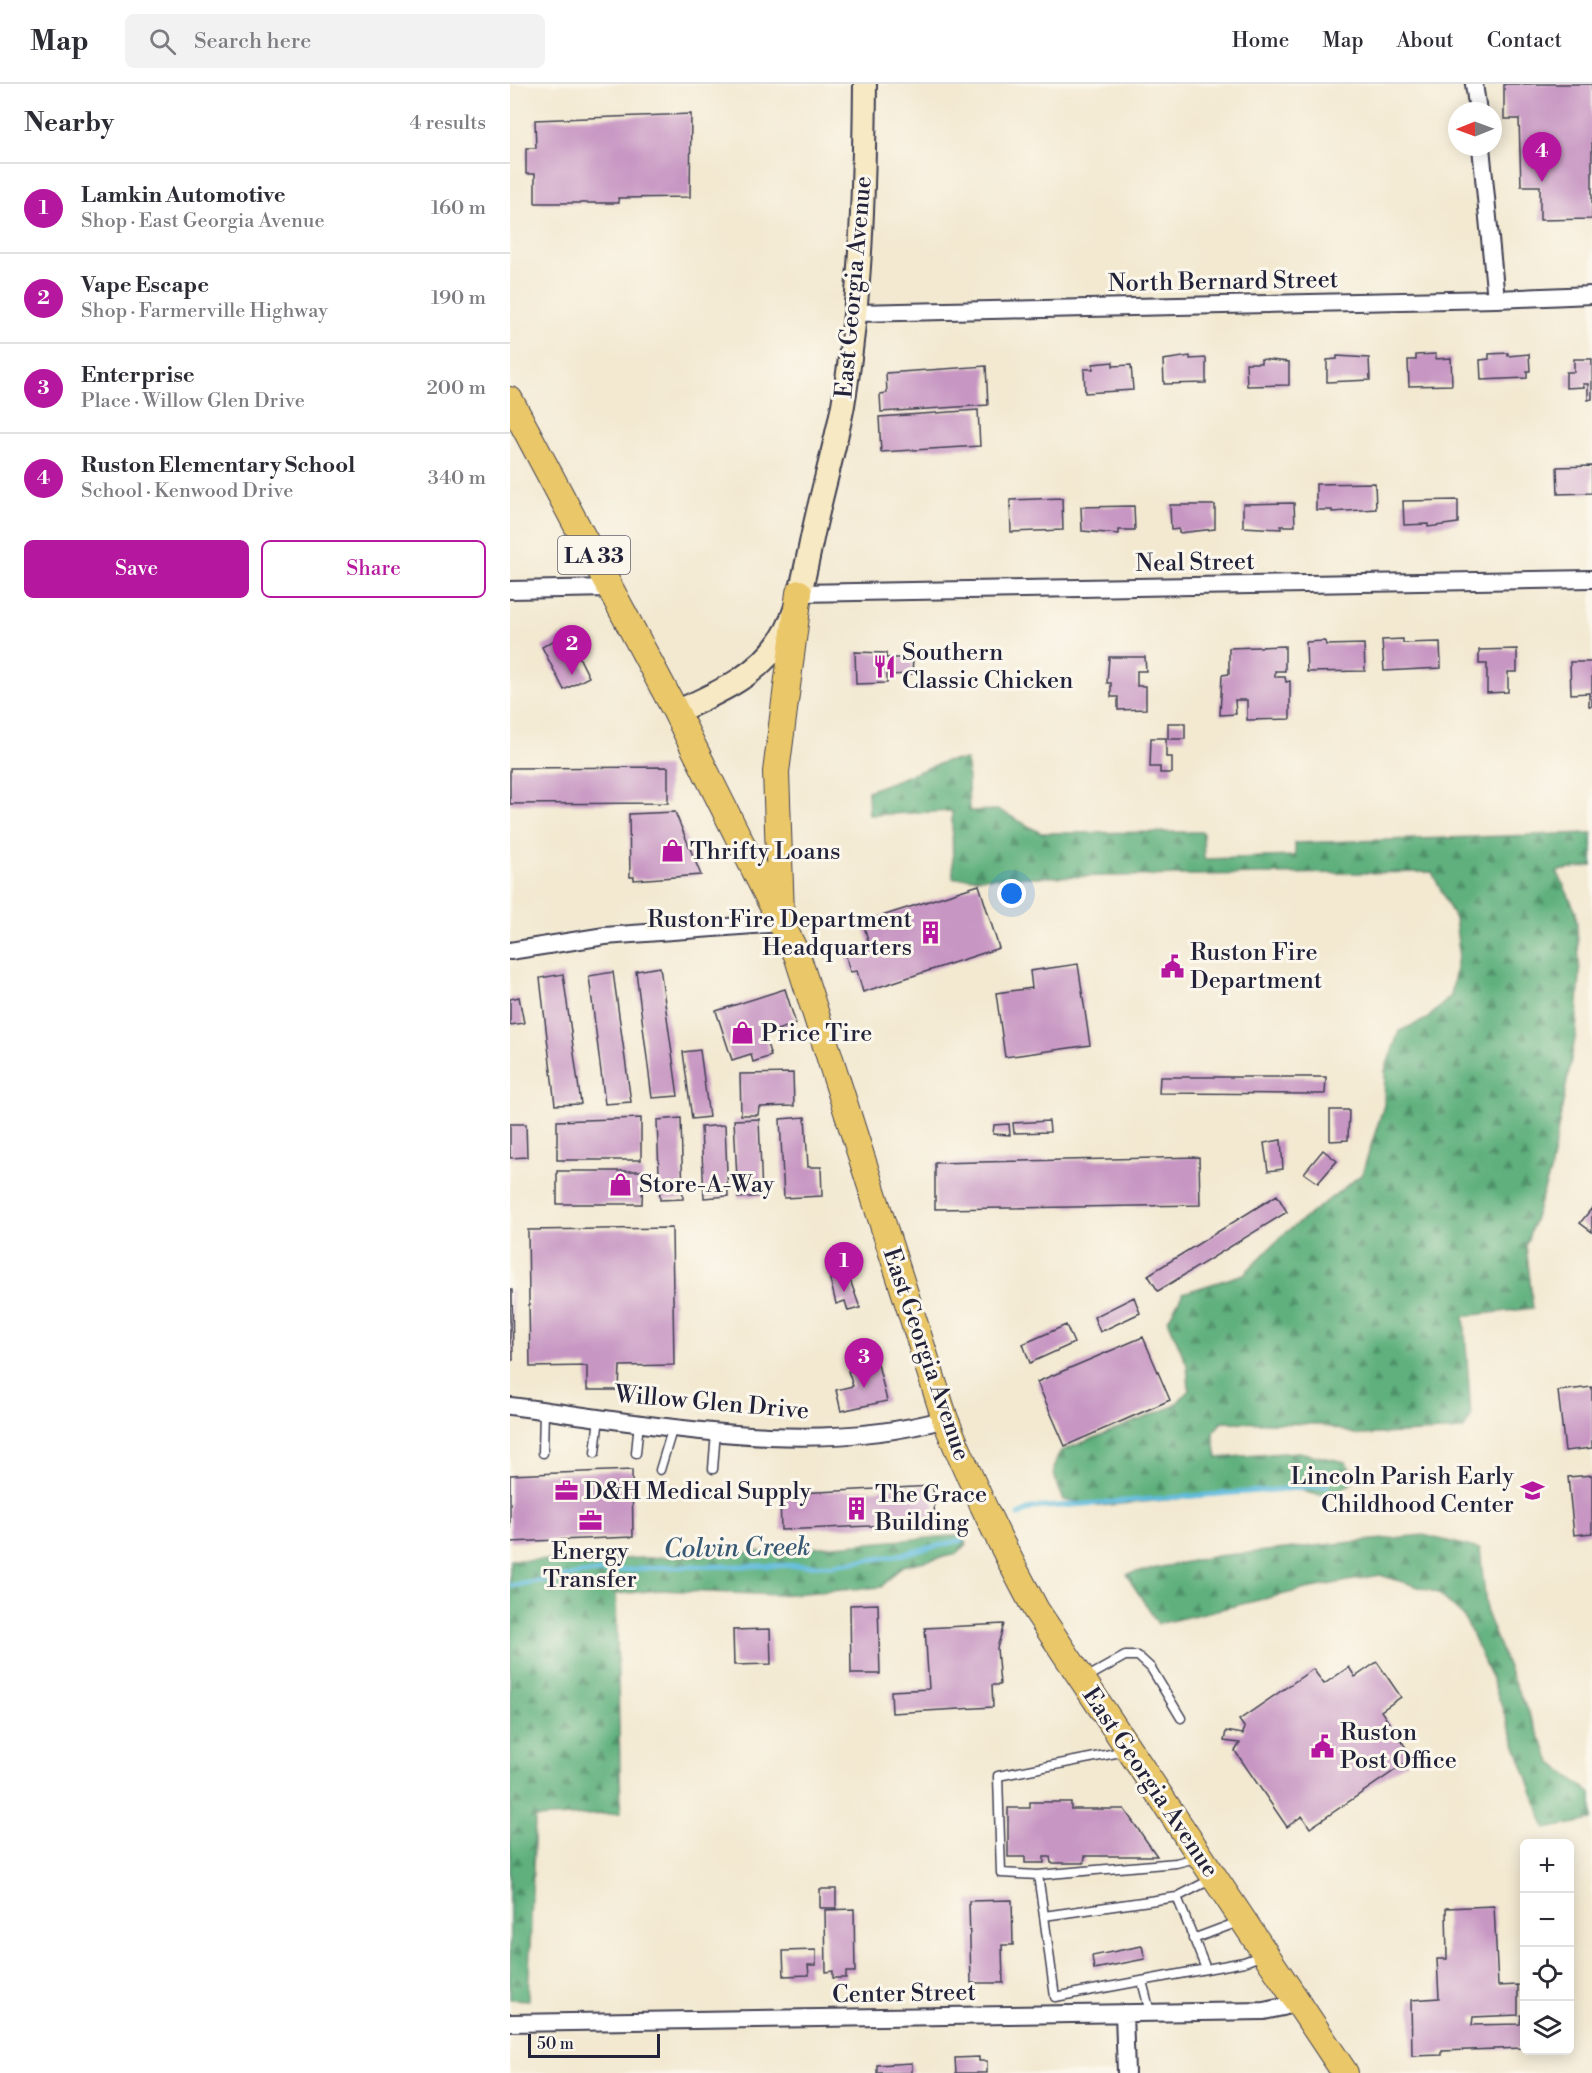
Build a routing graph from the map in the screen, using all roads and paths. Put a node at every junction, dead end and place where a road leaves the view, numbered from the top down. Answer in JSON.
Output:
{"nodes":[{"id":1,"x":865,"y":84,"type":"edge"},
{"id":2,"x":1474,"y":84,"type":"edge"},
{"id":3,"x":1477,"y":102,"type":"edge"},
{"id":4,"x":1482,"y":156,"type":"edge"},
{"id":5,"x":1592,"y":295,"type":"edge"},
{"id":6,"x":1496,"y":299,"type":"junction"},
{"id":7,"x":856,"y":312,"type":"junction"},
{"id":8,"x":510,"y":400,"type":"edge"},
{"id":9,"x":1592,"y":579,"type":"edge"},
{"id":10,"x":612,"y":588,"type":"junction"},
{"id":11,"x":510,"y":590,"type":"edge"},
{"id":12,"x":799,"y":593,"type":"junction"},
{"id":13,"x":676,"y":712,"type":"junction"},
{"id":14,"x":781,"y":923,"type":"junction"},
{"id":15,"x":510,"y":951,"type":"edge"},
{"id":16,"x":510,"y":1406,"type":"edge"},
{"id":17,"x":544,"y":1410,"type":"junction"},
{"id":18,"x":598,"y":1417,"type":"junction"},
{"id":19,"x":945,"y":1419,"type":"junction"},
{"id":20,"x":639,"y":1422,"type":"junction"},
{"id":21,"x":673,"y":1426,"type":"junction"},
{"id":22,"x":716,"y":1431,"type":"junction"},
{"id":23,"x":543,"y":1453,"type":"dead end"},
{"id":24,"x":595,"y":1453,"type":"dead end"},
{"id":25,"x":636,"y":1453,"type":"dead end"},
{"id":26,"x":713,"y":1469,"type":"dead end"},
{"id":27,"x":660,"y":1470,"type":"dead end"},
{"id":28,"x":1082,"y":1680,"type":"junction"},
{"id":29,"x":1181,"y":1718,"type":"dead end"},
{"id":30,"x":1129,"y":1750,"type":"junction"},
{"id":31,"x":1208,"y":1867,"type":"junction"},
{"id":32,"x":1038,"y":1875,"type":"junction"},
{"id":33,"x":1177,"y":1897,"type":"junction"},
{"id":34,"x":1044,"y":1916,"type":"junction"},
{"id":35,"x":1244,"y":1919,"type":"junction"},
{"id":36,"x":1193,"y":1939,"type":"junction"},
{"id":37,"x":1267,"y":1954,"type":"junction"},
{"id":38,"x":1206,"y":1969,"type":"junction"},
{"id":39,"x":1143,"y":1981,"type":"junction"},
{"id":40,"x":1297,"y":1998,"type":"junction"},
{"id":41,"x":1150,"y":2012,"type":"junction"},
{"id":42,"x":1124,"y":2013,"type":"junction"},
{"id":43,"x":510,"y":2023,"type":"edge"},
{"id":44,"x":1126,"y":2073,"type":"edge"},
{"id":45,"x":1345,"y":2073,"type":"edge"}],
"edges":[{"from":1,"to":7,"type":"main road","name":"East Georgia Avenue"},
{"from":2,"to":3,"type":"street"},
{"from":4,"to":6,"type":"street"},
{"from":5,"to":6,"type":"street","name":"North Bernard Street"},
{"from":6,"to":7,"type":"street","name":"North Bernard Street"},
{"from":7,"to":12,"type":"main road","name":"East Georgia Avenue"},
{"from":8,"to":10,"type":"main road","number":"LA 33"},
{"from":9,"to":12,"type":"street","name":"Neal Street"},
{"from":10,"to":11,"type":"street"},
{"from":10,"to":13,"type":"main road","number":"LA 33"},
{"from":12,"to":13,"type":"main road","name":"East Georgia Avenue"},
{"from":12,"to":14,"type":"main road"},
{"from":13,"to":14,"type":"main road","name":"East Georgia Avenue"},
{"from":14,"to":15,"type":"street"},
{"from":14,"to":19,"type":"main road","name":"East Georgia Avenue"},
{"from":16,"to":17,"type":"street","name":"Willow Glen Drive"},
{"from":17,"to":18,"type":"street","name":"Willow Glen Drive"},
{"from":17,"to":23,"type":"lane"},
{"from":18,"to":20,"type":"street","name":"Willow Glen Drive"},
{"from":18,"to":24,"type":"lane"},
{"from":19,"to":22,"type":"street","name":"Willow Glen Drive"},
{"from":19,"to":28,"type":"main road","name":"East Georgia Avenue"},
{"from":20,"to":21,"type":"street","name":"Willow Glen Drive"},
{"from":20,"to":25,"type":"lane"},
{"from":21,"to":22,"type":"street","name":"Willow Glen Drive"},
{"from":21,"to":27,"type":"lane"},
{"from":22,"to":26,"type":"lane"},
{"from":28,"to":29,"type":"lane"},
{"from":28,"to":30,"type":"main road","name":"East Georgia Avenue"},
{"from":30,"to":31,"type":"main road","name":"East Georgia Avenue"},
{"from":30,"to":32,"type":"lane"},
{"from":31,"to":32,"type":"lane"},
{"from":31,"to":33,"type":"lane"},
{"from":31,"to":35,"type":"main road","name":"East Georgia Avenue"},
{"from":32,"to":34,"type":"lane"},
{"from":33,"to":34,"type":"lane"},
{"from":33,"to":36,"type":"lane"},
{"from":34,"to":39,"type":"lane"},
{"from":35,"to":36,"type":"lane"},
{"from":35,"to":37,"type":"main road","name":"East Georgia Avenue"},
{"from":36,"to":38,"type":"lane"},
{"from":37,"to":38,"type":"lane"},
{"from":37,"to":40,"type":"main road","name":"East Georgia Avenue"},
{"from":38,"to":39,"type":"lane"},
{"from":39,"to":41,"type":"lane"},
{"from":40,"to":41,"type":"street","name":"Center Street"},
{"from":40,"to":45,"type":"main road","name":"East Georgia Avenue"},
{"from":41,"to":42,"type":"street","name":"Center Street"},
{"from":42,"to":43,"type":"street","name":"Center Street"},
{"from":42,"to":44,"type":"street"}]}
